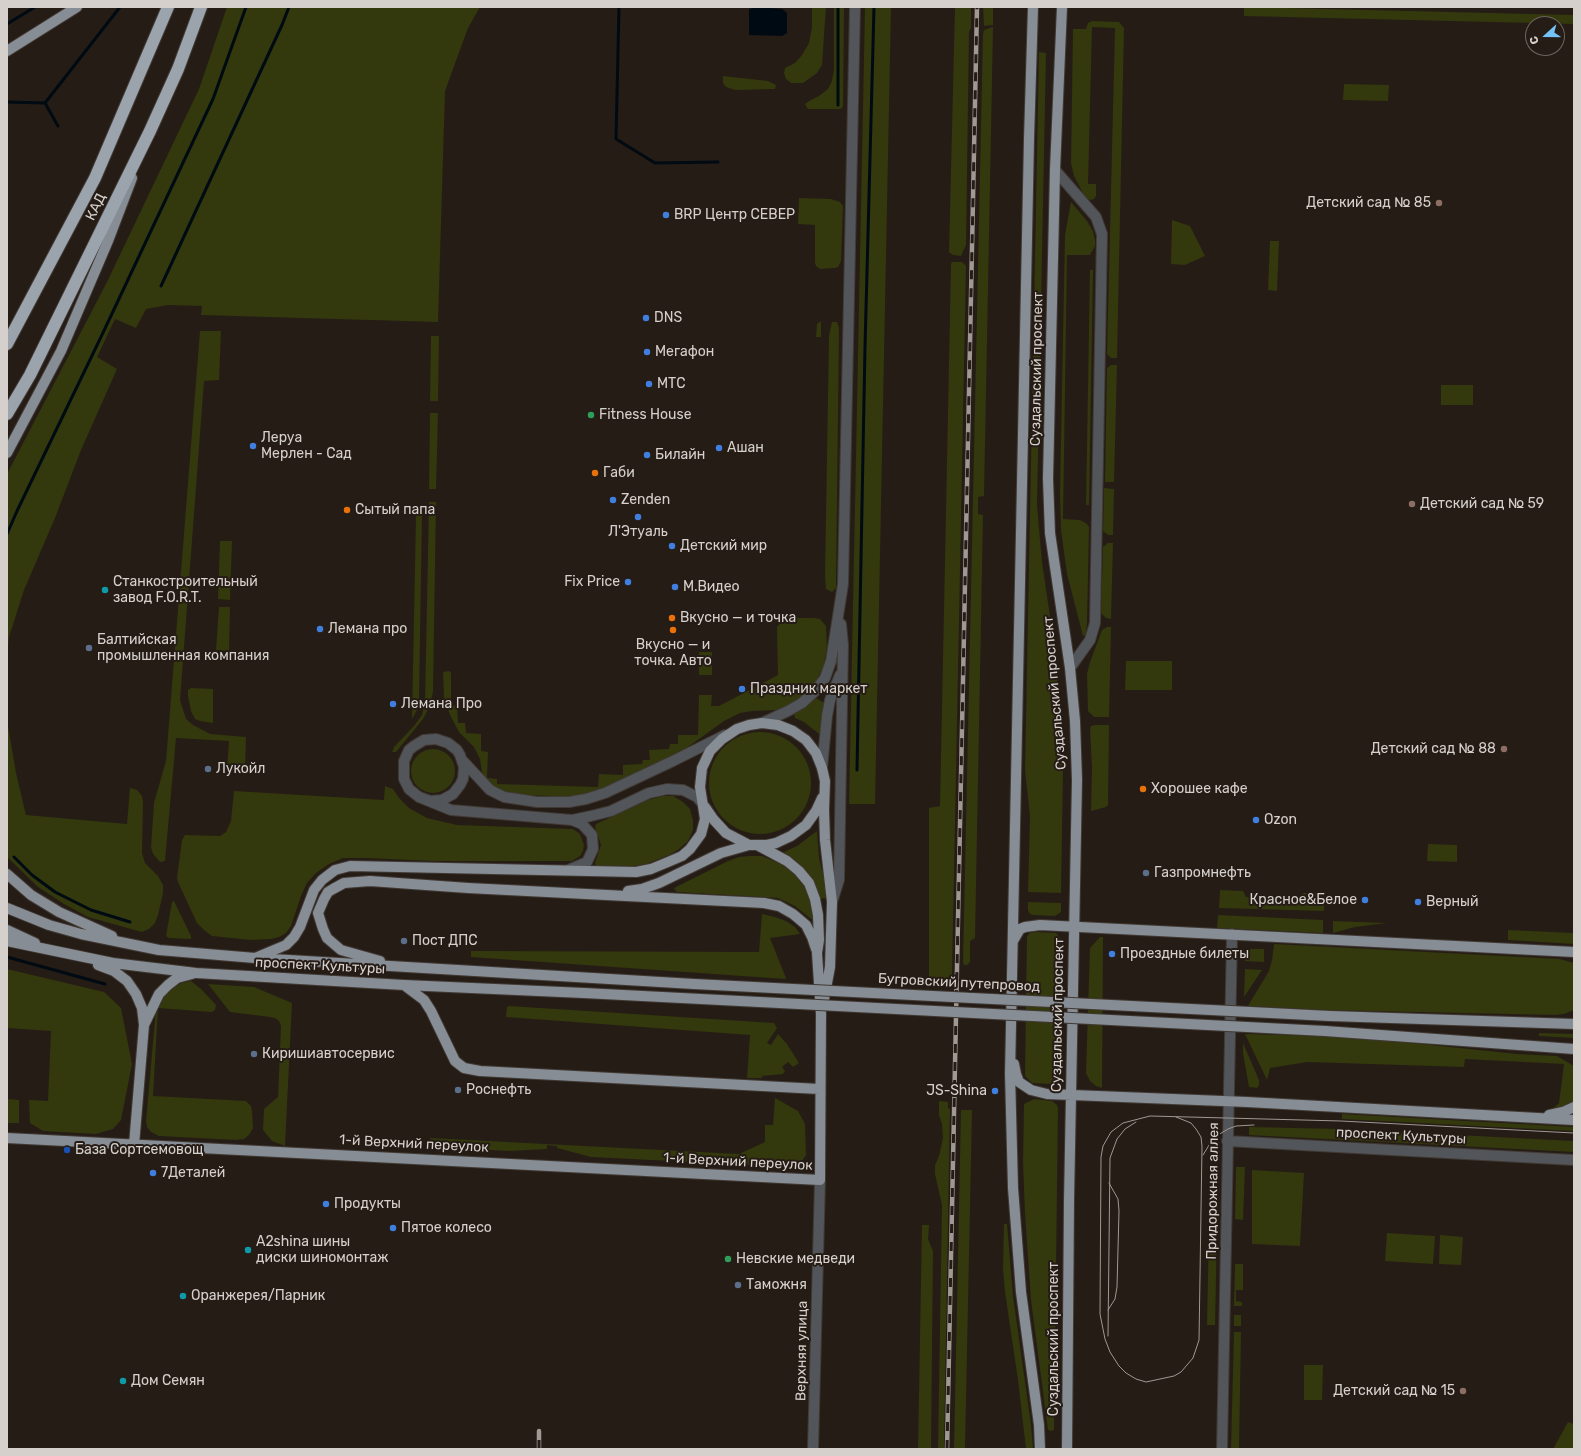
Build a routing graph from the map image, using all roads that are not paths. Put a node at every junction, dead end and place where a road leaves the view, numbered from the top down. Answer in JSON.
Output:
{"nodes":[{"id":1,"x":77,"y":7,"type":"edge"},
{"id":2,"x":168,"y":7,"type":"edge"},
{"id":3,"x":201,"y":7,"type":"edge"},
{"id":4,"x":855,"y":7,"type":"edge"},
{"id":5,"x":1033,"y":7,"type":"edge"},
{"id":6,"x":1062,"y":7,"type":"edge"},
{"id":7,"x":7,"y":51,"type":"edge"},
{"id":8,"x":150,"y":131,"type":"junction"},
{"id":9,"x":1055,"y":170,"type":"junction"},
{"id":10,"x":7,"y":344,"type":"edge"},
{"id":11,"x":7,"y":414,"type":"edge"},
{"id":12,"x":7,"y":453,"type":"edge"},
{"id":13,"x":840,"y":610,"type":"junction"},
{"id":14,"x":1070,"y":668,"type":"junction"},
{"id":15,"x":842,"y":670,"type":"junction"},
{"id":16,"x":762,"y":723,"type":"junction"},
{"id":17,"x":737,"y":729,"type":"junction"},
{"id":18,"x":463,"y":761,"type":"junction"},
{"id":19,"x":822,"y":768,"type":"junction"},
{"id":20,"x":824,"y":794,"type":"junction"},
{"id":21,"x":419,"y":797,"type":"junction"},
{"id":22,"x":703,"y":804,"type":"junction"},
{"id":23,"x":572,"y":820,"type":"junction"},
{"id":24,"x":754,"y":845,"type":"junction"},
{"id":25,"x":568,"y":870,"type":"junction"},
{"id":26,"x":7,"y":874,"type":"edge"},
{"id":27,"x":604,"y":894,"type":"junction"},
{"id":28,"x":832,"y":902,"type":"junction"},
{"id":29,"x":7,"y":908,"type":"edge"},
{"id":30,"x":1073,"y":926,"type":"junction"},
{"id":31,"x":7,"y":930,"type":"edge"},
{"id":32,"x":1232,"y":934,"type":"junction"},
{"id":33,"x":7,"y":941,"type":"edge"},
{"id":34,"x":1013,"y":941,"type":"junction"},
{"id":35,"x":130,"y":945,"type":"junction"},
{"id":36,"x":55,"y":952,"type":"junction"},
{"id":37,"x":817,"y":953,"type":"junction"},
{"id":38,"x":1572,"y":954,"type":"edge"},
{"id":39,"x":75,"y":956,"type":"junction"},
{"id":40,"x":255,"y":958,"type":"junction"},
{"id":41,"x":392,"y":966,"type":"junction"},
{"id":42,"x":196,"y":973,"type":"junction"},
{"id":43,"x":587,"y":978,"type":"joint"},
{"id":44,"x":404,"y":985,"type":"junction"},
{"id":45,"x":584,"y":993,"type":"joint"},
{"id":46,"x":821,"y":1014,"type":"junction"},
{"id":47,"x":1574,"y":1018,"type":"edge"},
{"id":48,"x":1545,"y":1023,"type":"junction"},
{"id":49,"x":1574,"y":1024,"type":"edge"},
{"id":50,"x":144,"y":1025,"type":"junction"},
{"id":51,"x":1563,"y":1048,"type":"junction"},
{"id":52,"x":1574,"y":1049,"type":"edge"},
{"id":53,"x":1011,"y":1051,"type":"junction"},
{"id":54,"x":1574,"y":1057,"type":"edge"},
{"id":55,"x":819,"y":1089,"type":"junction"},
{"id":56,"x":1070,"y":1094,"type":"junction"},
{"id":57,"x":1229,"y":1101,"type":"junction"},
{"id":58,"x":1574,"y":1107,"type":"edge"},
{"id":59,"x":1534,"y":1118,"type":"junction"},
{"id":60,"x":1574,"y":1120,"type":"edge"},
{"id":61,"x":7,"y":1138,"type":"edge"},
{"id":62,"x":1227,"y":1141,"type":"junction"},
{"id":63,"x":134,"y":1145,"type":"junction"},
{"id":64,"x":1574,"y":1160,"type":"edge"},
{"id":65,"x":820,"y":1180,"type":"junction"},
{"id":66,"x":813,"y":1449,"type":"edge"},
{"id":67,"x":1040,"y":1449,"type":"edge"},
{"id":68,"x":1067,"y":1449,"type":"edge"},
{"id":69,"x":1222,"y":1449,"type":"edge"}],
"edges":[{"from":1,"to":7,"type":"main road"},
{"from":2,"to":10,"type":"highway","name":"КАД"},
{"from":3,"to":8,"type":"highway","name":"КАД"},
{"from":4,"to":13,"type":"street"},
{"from":5,"to":34,"type":"main road","name":"Суздальский проспект"},
{"from":6,"to":9,"type":"main road","name":"Суздальский проспект"},
{"from":8,"to":11,"type":"highway","name":"КАД"},
{"from":8,"to":12,"type":"main road"},
{"from":9,"to":14,"type":"main road","name":"Суздальский проспект"},
{"from":9,"to":14,"type":"street"},
{"from":13,"to":15,"type":"street"},
{"from":13,"to":16,"type":"street"},
{"from":14,"to":30,"type":"main road","name":"Суздальский проспект"},
{"from":15,"to":19,"type":"street"},
{"from":15,"to":28,"type":"street"},
{"from":16,"to":17,"type":"main road"},
{"from":16,"to":19,"type":"main road"},
{"from":17,"to":18,"type":"street"},
{"from":17,"to":22,"type":"main road"},
{"from":18,"to":21,"type":"street"},
{"from":18,"to":21,"type":"street"},
{"from":19,"to":20,"type":"main road"},
{"from":20,"to":24,"type":"main road"},
{"from":20,"to":28,"type":"main road","name":"Верхняя улица"},
{"from":21,"to":23,"type":"street"},
{"from":22,"to":23,"type":"street"},
{"from":22,"to":24,"type":"main road"},
{"from":22,"to":25,"type":"main road"},
{"from":23,"to":25,"type":"street"},
{"from":24,"to":27,"type":"main road"},
{"from":24,"to":37,"type":"main road","name":"Верхняя улица"},
{"from":25,"to":40,"type":"main road"},
{"from":26,"to":35,"type":"main road"},
{"from":27,"to":37,"type":"main road"},
{"from":27,"to":41,"type":"main road"},
{"from":28,"to":46,"type":"main road","name":"Верхняя улица"},
{"from":29,"to":35,"type":"main road"},
{"from":30,"to":32,"type":"main road"},
{"from":30,"to":34,"type":"main road"},
{"from":30,"to":56,"type":"main road","name":"Суздальский проспект"},
{"from":31,"to":36,"type":"main road"},
{"from":32,"to":38,"type":"main road"},
{"from":32,"to":57,"type":"street","name":"Придорожная аллея"},
{"from":33,"to":36,"type":"main road"},
{"from":34,"to":53,"type":"main road","name":"Суздальский проспект"},
{"from":35,"to":40,"type":"main road","name":"проспект Культуры"},
{"from":36,"to":39,"type":"main road","name":"проспект Культуры"},
{"from":37,"to":46,"type":"main road","name":"Верхняя улица"},
{"from":39,"to":42,"type":"main road","name":"проспект Культуры"},
{"from":39,"to":50,"type":"main road"},
{"from":40,"to":41,"type":"main road","name":"проспект Культуры"},
{"from":41,"to":43,"type":"main road","name":"проспект Культуры"},
{"from":42,"to":44,"type":"main road","name":"проспект Культуры"},
{"from":42,"to":50,"type":"main road"},
{"from":43,"to":48,"type":"main road","name":"Бугровский путепровод","bridge":true},
{"from":44,"to":45,"type":"main road","name":"проспект Культуры"},
{"from":44,"to":55,"type":"main road"},
{"from":45,"to":51,"type":"main road","name":"Бугровский путепровод","bridge":true},
{"from":46,"to":55,"type":"main road","name":"Верхняя улица"},
{"from":47,"to":48,"type":"main road"},
{"from":48,"to":49,"type":"main road"},
{"from":50,"to":63,"type":"main road"},
{"from":51,"to":52,"type":"main road"},
{"from":51,"to":54,"type":"main road"},
{"from":53,"to":56,"type":"main road"},
{"from":53,"to":67,"type":"main road","name":"Суздальский проспект"},
{"from":55,"to":65,"type":"main road","name":"Верхняя улица"},
{"from":56,"to":57,"type":"main road"},
{"from":56,"to":68,"type":"main road","name":"Суздальский проспект"},
{"from":57,"to":59,"type":"main road"},
{"from":57,"to":62,"type":"street","name":"Придорожная аллея"},
{"from":58,"to":59,"type":"main road"},
{"from":59,"to":60,"type":"main road"},
{"from":61,"to":63,"type":"main road","name":"1-й Верхний переулок"},
{"from":62,"to":64,"type":"street","name":"проспект Культуры"},
{"from":62,"to":69,"type":"street","name":"Придорожная аллея"},
{"from":63,"to":65,"type":"main road","name":"1-й Верхний переулок"},
{"from":65,"to":66,"type":"street","name":"Верхняя улица"}]}
